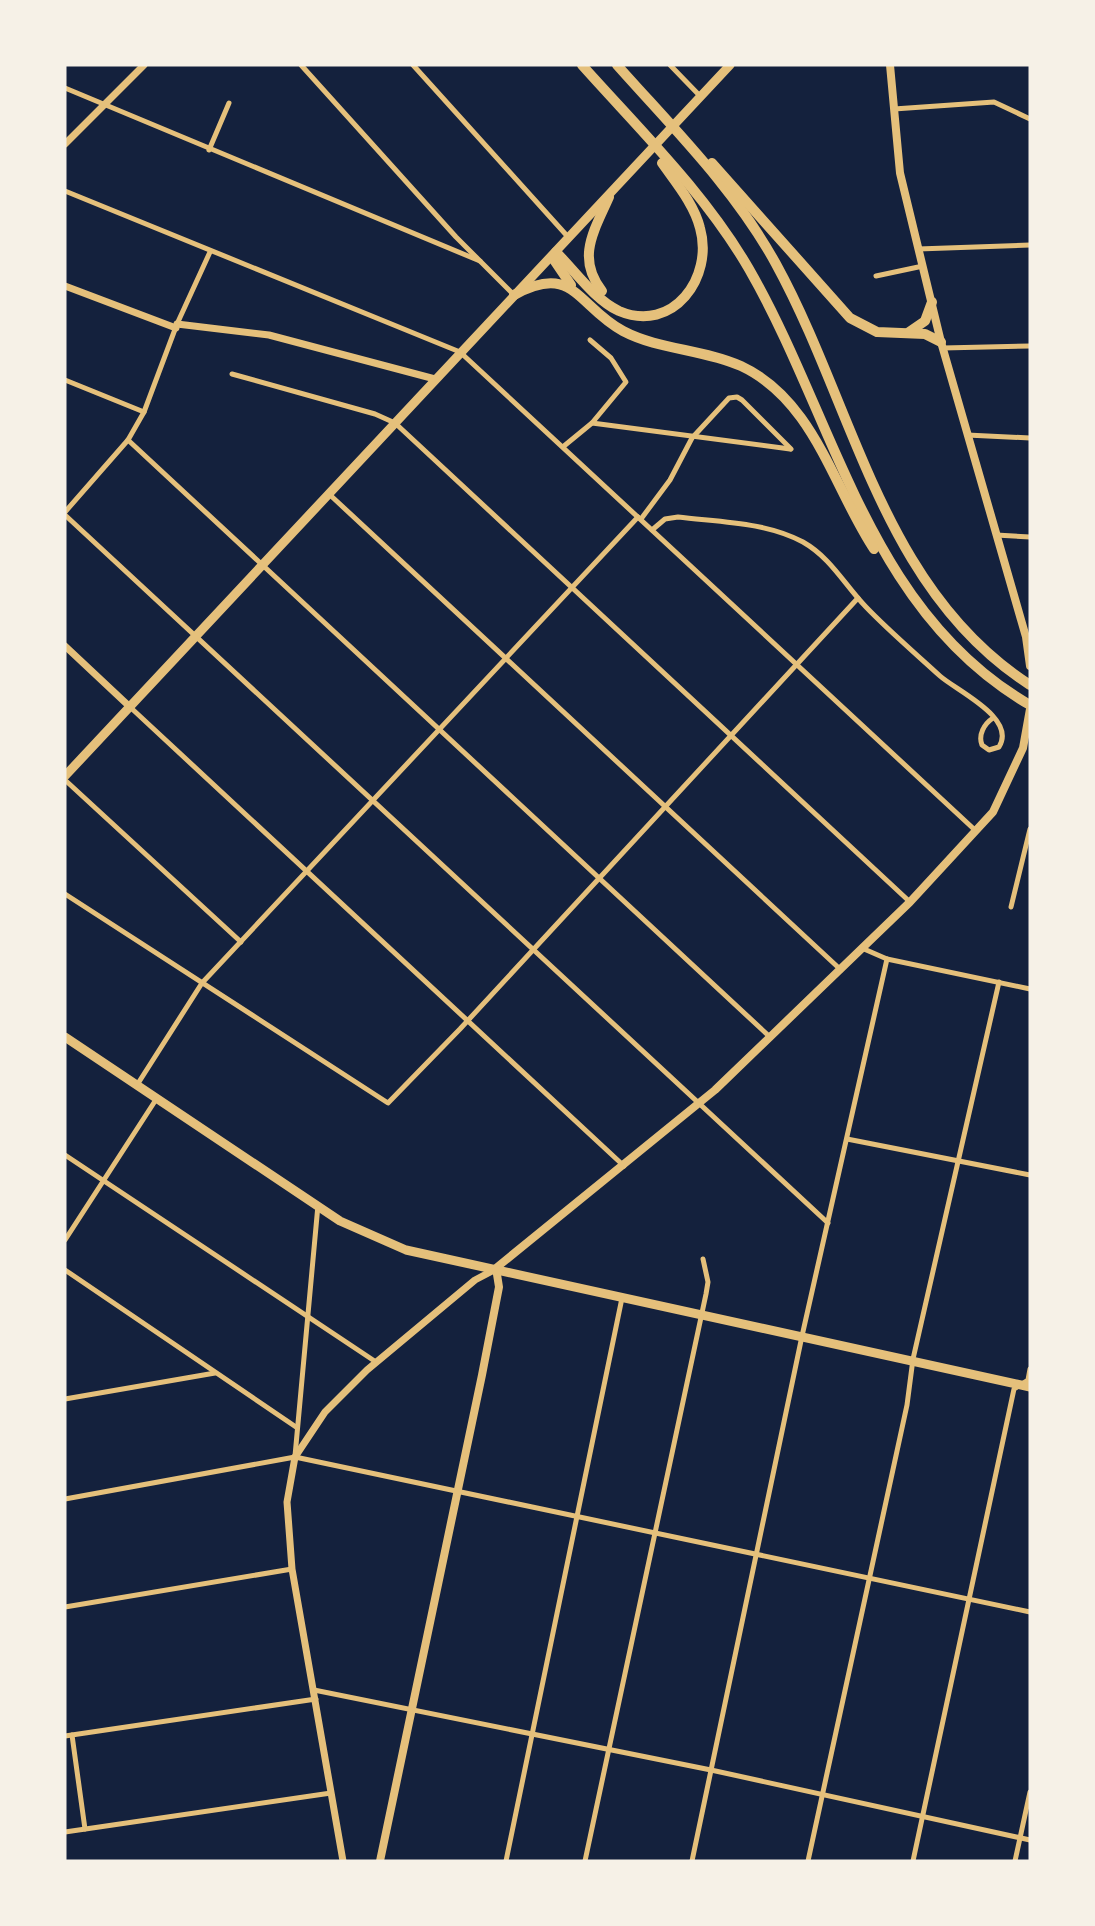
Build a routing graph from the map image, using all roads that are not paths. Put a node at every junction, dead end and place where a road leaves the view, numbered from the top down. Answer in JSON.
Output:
{"nodes":[{"id":1,"x":144,"y":65,"type":"edge"},
{"id":2,"x":301,"y":65,"type":"edge"},
{"id":3,"x":413,"y":65,"type":"edge"},
{"id":4,"x":582,"y":65,"type":"edge"},
{"id":5,"x":617,"y":65,"type":"edge"},
{"id":6,"x":670,"y":65,"type":"edge"},
{"id":7,"x":730,"y":65,"type":"edge"},
{"id":8,"x":890,"y":65,"type":"edge"},
{"id":9,"x":65,"y":88,"type":"edge"},
{"id":10,"x":701,"y":97,"type":"junction"},
{"id":11,"x":229,"y":103,"type":"dead end"},
{"id":12,"x":103,"y":106,"type":"junction"},
{"id":13,"x":894,"y":108,"type":"junction"},
{"id":14,"x":1030,"y":119,"type":"edge"},
{"id":15,"x":631,"y":120,"type":"junction"},
{"id":16,"x":65,"y":144,"type":"edge"},
{"id":17,"x":689,"y":146,"type":"junction"},
{"id":18,"x":209,"y":150,"type":"junction"},
{"id":19,"x":65,"y":191,"type":"edge"},
{"id":20,"x":609,"y":197,"type":"junction"},
{"id":21,"x":569,"y":238,"type":"junction"},
{"id":22,"x":1030,"y":245,"type":"edge"},
{"id":23,"x":918,"y":249,"type":"junction"},
{"id":24,"x":211,"y":252,"type":"junction"},
{"id":25,"x":554,"y":254,"type":"junction"},
{"id":26,"x":481,"y":261,"type":"junction"},
{"id":27,"x":923,"y":266,"type":"junction"},
{"id":28,"x":876,"y":276,"type":"dead end"},
{"id":29,"x":65,"y":286,"type":"edge"},
{"id":30,"x":576,"y":291,"type":"junction"},
{"id":31,"x":514,"y":295,"type":"junction"},
{"id":32,"x":932,"y":302,"type":"junction"},
{"id":33,"x":632,"y":315,"type":"junction"},
{"id":34,"x":176,"y":326,"type":"junction"},
{"id":35,"x":898,"y":334,"type":"junction"},
{"id":36,"x":590,"y":340,"type":"dead end"},
{"id":37,"x":942,"y":345,"type":"junction"},
{"id":38,"x":1030,"y":346,"type":"edge"},
{"id":39,"x":460,"y":352,"type":"junction"},
{"id":40,"x":232,"y":374,"type":"dead end"},
{"id":41,"x":435,"y":379,"type":"junction"},
{"id":42,"x":65,"y":380,"type":"edge"},
{"id":43,"x":144,"y":412,"type":"junction"},
{"id":44,"x":395,"y":422,"type":"junction"},
{"id":45,"x":592,"y":423,"type":"junction"},
{"id":46,"x":967,"y":435,"type":"junction"},
{"id":47,"x":692,"y":438,"type":"junction"},
{"id":48,"x":1030,"y":438,"type":"edge"},
{"id":49,"x":128,"y":440,"type":"junction"},
{"id":50,"x":564,"y":446,"type":"junction"},
{"id":51,"x":329,"y":494,"type":"junction"},
{"id":52,"x":65,"y":513,"type":"edge"},
{"id":53,"x":639,"y":518,"type":"junction"},
{"id":54,"x":652,"y":530,"type":"junction"},
{"id":55,"x":996,"y":535,"type":"junction"},
{"id":56,"x":1030,"y":537,"type":"edge"},
{"id":57,"x":262,"y":565,"type":"junction"},
{"id":58,"x":571,"y":586,"type":"junction"},
{"id":59,"x":905,"y":589,"type":"junction"},
{"id":60,"x":858,"y":598,"type":"junction"},
{"id":61,"x":196,"y":636,"type":"junction"},
{"id":62,"x":1028,"y":637,"type":"edge"},
{"id":63,"x":65,"y":646,"type":"edge"},
{"id":64,"x":505,"y":658,"type":"junction"},
{"id":65,"x":797,"y":664,"type":"junction"},
{"id":66,"x":1030,"y":666,"type":"edge"},
{"id":67,"x":1030,"y":684,"type":"edge"},
{"id":68,"x":130,"y":707,"type":"junction"},
{"id":69,"x":1030,"y":707,"type":"edge"},
{"id":70,"x":993,"y":718,"type":"junction"},
{"id":71,"x":439,"y":729,"type":"junction"},
{"id":72,"x":731,"y":735,"type":"junction"},
{"id":73,"x":65,"y":778,"type":"edge"},
{"id":74,"x":373,"y":800,"type":"junction"},
{"id":75,"x":665,"y":806,"type":"junction"},
{"id":76,"x":1030,"y":829,"type":"edge"},
{"id":77,"x":976,"y":831,"type":"junction"},
{"id":78,"x":306,"y":871,"type":"junction"},
{"id":79,"x":599,"y":878,"type":"junction"},
{"id":80,"x":65,"y":894,"type":"edge"},
{"id":81,"x":911,"y":902,"type":"junction"},
{"id":82,"x":1012,"y":907,"type":"dead end"},
{"id":83,"x":240,"y":942,"type":"junction"},
{"id":84,"x":533,"y":949,"type":"junction"},
{"id":85,"x":864,"y":949,"type":"junction"},
{"id":86,"x":887,"y":959,"type":"junction"},
{"id":87,"x":841,"y":970,"type":"junction"},
{"id":88,"x":999,"y":982,"type":"junction"},
{"id":89,"x":202,"y":983,"type":"junction"},
{"id":90,"x":1030,"y":989,"type":"edge"},
{"id":91,"x":467,"y":1020,"type":"junction"},
{"id":92,"x":65,"y":1037,"type":"edge"},
{"id":93,"x":770,"y":1037,"type":"junction"},
{"id":94,"x":137,"y":1085,"type":"junction"},
{"id":95,"x":157,"y":1098,"type":"junction"},
{"id":96,"x":699,"y":1103,"type":"junction"},
{"id":97,"x":848,"y":1139,"type":"junction"},
{"id":98,"x":65,"y":1155,"type":"edge"},
{"id":99,"x":961,"y":1161,"type":"junction"},
{"id":100,"x":624,"y":1166,"type":"junction"},
{"id":101,"x":1030,"y":1175,"type":"edge"},
{"id":102,"x":104,"y":1181,"type":"junction"},
{"id":103,"x":318,"y":1205,"type":"junction"},
{"id":104,"x":828,"y":1223,"type":"junction"},
{"id":105,"x":65,"y":1240,"type":"edge"},
{"id":106,"x":703,"y":1259,"type":"dead end"},
{"id":107,"x":496,"y":1268,"type":"junction"},
{"id":108,"x":65,"y":1270,"type":"edge"},
{"id":109,"x":622,"y":1298,"type":"junction"},
{"id":110,"x":701,"y":1315,"type":"junction"},
{"id":111,"x":306,"y":1317,"type":"junction"},
{"id":112,"x":802,"y":1336,"type":"junction"},
{"id":113,"x":913,"y":1359,"type":"junction"},
{"id":114,"x":376,"y":1362,"type":"junction"},
{"id":115,"x":1030,"y":1369,"type":"edge"},
{"id":116,"x":215,"y":1373,"type":"junction"},
{"id":117,"x":1026,"y":1386,"type":"edge"},
{"id":118,"x":65,"y":1399,"type":"edge"},
{"id":119,"x":296,"y":1427,"type":"junction"},
{"id":120,"x":295,"y":1457,"type":"junction"},
{"id":121,"x":457,"y":1492,"type":"junction"},
{"id":122,"x":65,"y":1499,"type":"edge"},
{"id":123,"x":576,"y":1517,"type":"junction"},
{"id":124,"x":656,"y":1533,"type":"junction"},
{"id":125,"x":758,"y":1553,"type":"junction"},
{"id":126,"x":292,"y":1569,"type":"junction"},
{"id":127,"x":870,"y":1577,"type":"junction"},
{"id":128,"x":968,"y":1599,"type":"junction"},
{"id":129,"x":65,"y":1607,"type":"edge"},
{"id":130,"x":1030,"y":1612,"type":"edge"},
{"id":131,"x":314,"y":1690,"type":"junction"},
{"id":132,"x":316,"y":1699,"type":"junction"},
{"id":133,"x":411,"y":1709,"type":"junction"},
{"id":134,"x":68,"y":1735,"type":"edge"},
{"id":135,"x":531,"y":1736,"type":"junction"},
{"id":136,"x":607,"y":1751,"type":"junction"},
{"id":137,"x":711,"y":1770,"type":"junction"},
{"id":138,"x":1030,"y":1792,"type":"edge"},
{"id":139,"x":331,"y":1793,"type":"junction"},
{"id":140,"x":823,"y":1794,"type":"junction"},
{"id":141,"x":923,"y":1817,"type":"junction"},
{"id":142,"x":85,"y":1829,"type":"junction"},
{"id":143,"x":65,"y":1832,"type":"edge"},
{"id":144,"x":1021,"y":1838,"type":"junction"},
{"id":145,"x":1030,"y":1840,"type":"edge"},
{"id":146,"x":343,"y":1861,"type":"edge"},
{"id":147,"x":380,"y":1861,"type":"edge"},
{"id":148,"x":506,"y":1861,"type":"edge"},
{"id":149,"x":585,"y":1861,"type":"edge"},
{"id":150,"x":692,"y":1861,"type":"edge"},
{"id":151,"x":808,"y":1861,"type":"edge"},
{"id":152,"x":913,"y":1861,"type":"edge"},
{"id":153,"x":1016,"y":1861,"type":"edge"}],
"edges":[{"from":1,"to":12,"type":"street"},
{"from":2,"to":26,"type":"street"},
{"from":3,"to":21,"type":"street"},
{"from":4,"to":15,"type":"highway"},
{"from":5,"to":17,"type":"highway"},
{"from":6,"to":10,"type":"street"},
{"from":7,"to":10,"type":"main road"},
{"from":8,"to":13,"type":"main road"},
{"from":9,"to":12,"type":"street"},
{"from":10,"to":20,"type":"main road"},
{"from":11,"to":18,"type":"street"},
{"from":12,"to":16,"type":"street"},
{"from":12,"to":18,"type":"street"},
{"from":13,"to":14,"type":"street"},
{"from":13,"to":23,"type":"main road"},
{"from":15,"to":33,"type":"highway"},
{"from":15,"to":59,"type":"highway"},
{"from":17,"to":35,"type":"highway"},
{"from":17,"to":67,"type":"highway"},
{"from":18,"to":26,"type":"street"},
{"from":19,"to":24,"type":"street"},
{"from":20,"to":21,"type":"main road"},
{"from":20,"to":33,"type":"highway"},
{"from":21,"to":25,"type":"main road"},
{"from":22,"to":23,"type":"street"},
{"from":23,"to":27,"type":"main road"},
{"from":24,"to":34,"type":"street"},
{"from":24,"to":39,"type":"street"},
{"from":25,"to":30,"type":"highway"},
{"from":25,"to":31,"type":"main road"},
{"from":25,"to":33,"type":"highway"},
{"from":26,"to":31,"type":"street"},
{"from":27,"to":28,"type":"street"},
{"from":27,"to":32,"type":"main road"},
{"from":29,"to":34,"type":"street"},
{"from":30,"to":31,"type":"highway"},
{"from":30,"to":59,"type":"highway"},
{"from":31,"to":39,"type":"main road"},
{"from":32,"to":35,"type":"highway"},
{"from":32,"to":37,"type":"main road"},
{"from":34,"to":41,"type":"street"},
{"from":34,"to":43,"type":"street"},
{"from":35,"to":37,"type":"highway"},
{"from":36,"to":45,"type":"street"},
{"from":37,"to":38,"type":"street"},
{"from":37,"to":46,"type":"main road"},
{"from":39,"to":41,"type":"main road"},
{"from":39,"to":50,"type":"street"},
{"from":40,"to":44,"type":"street"},
{"from":41,"to":44,"type":"main road"},
{"from":42,"to":43,"type":"street"},
{"from":43,"to":49,"type":"street"},
{"from":44,"to":51,"type":"main road"},
{"from":44,"to":58,"type":"street"},
{"from":45,"to":47,"type":"street"},
{"from":45,"to":50,"type":"street"},
{"from":46,"to":48,"type":"street"},
{"from":46,"to":55,"type":"main road"},
{"from":47,"to":47,"type":"street"},
{"from":47,"to":53,"type":"street"},
{"from":49,"to":52,"type":"street"},
{"from":49,"to":57,"type":"street"},
{"from":50,"to":53,"type":"street"},
{"from":51,"to":57,"type":"main road"},
{"from":51,"to":64,"type":"street"},
{"from":52,"to":61,"type":"street"},
{"from":53,"to":54,"type":"street"},
{"from":53,"to":58,"type":"street"},
{"from":54,"to":60,"type":"street"},
{"from":54,"to":65,"type":"street"},
{"from":55,"to":56,"type":"street"},
{"from":55,"to":62,"type":"main road"},
{"from":57,"to":61,"type":"main road"},
{"from":57,"to":71,"type":"street"},
{"from":58,"to":64,"type":"street"},
{"from":58,"to":72,"type":"street"},
{"from":59,"to":69,"type":"highway"},
{"from":60,"to":65,"type":"street"},
{"from":60,"to":70,"type":"street"},
{"from":61,"to":68,"type":"main road"},
{"from":61,"to":74,"type":"street"},
{"from":62,"to":66,"type":"main road"},
{"from":63,"to":68,"type":"street"},
{"from":64,"to":71,"type":"street"},
{"from":64,"to":75,"type":"street"},
{"from":65,"to":72,"type":"street"},
{"from":65,"to":77,"type":"street"},
{"from":68,"to":73,"type":"main road"},
{"from":68,"to":78,"type":"street"},
{"from":69,"to":77,"type":"main road"},
{"from":70,"to":70,"type":"street"},
{"from":71,"to":74,"type":"street"},
{"from":71,"to":79,"type":"street"},
{"from":72,"to":75,"type":"street"},
{"from":72,"to":81,"type":"street"},
{"from":73,"to":83,"type":"street"},
{"from":74,"to":78,"type":"street"},
{"from":74,"to":84,"type":"street"},
{"from":75,"to":79,"type":"street"},
{"from":75,"to":87,"type":"street"},
{"from":76,"to":82,"type":"street"},
{"from":77,"to":81,"type":"main road"},
{"from":78,"to":83,"type":"street"},
{"from":78,"to":91,"type":"street"},
{"from":79,"to":84,"type":"street"},
{"from":79,"to":93,"type":"street"},
{"from":80,"to":89,"type":"street"},
{"from":81,"to":85,"type":"main road"},
{"from":83,"to":89,"type":"street"},
{"from":84,"to":91,"type":"street"},
{"from":84,"to":96,"type":"street"},
{"from":85,"to":86,"type":"street"},
{"from":85,"to":87,"type":"main road"},
{"from":86,"to":88,"type":"street"},
{"from":86,"to":97,"type":"street"},
{"from":87,"to":93,"type":"main road"},
{"from":88,"to":90,"type":"street"},
{"from":88,"to":99,"type":"street"},
{"from":89,"to":91,"type":"street"},
{"from":89,"to":94,"type":"street"},
{"from":91,"to":100,"type":"street"},
{"from":92,"to":94,"type":"main road"},
{"from":93,"to":96,"type":"main road"},
{"from":94,"to":95,"type":"main road"},
{"from":95,"to":102,"type":"street"},
{"from":95,"to":103,"type":"main road"},
{"from":96,"to":100,"type":"main road"},
{"from":96,"to":104,"type":"street"},
{"from":97,"to":99,"type":"street"},
{"from":97,"to":104,"type":"street"},
{"from":98,"to":102,"type":"street"},
{"from":99,"to":101,"type":"street"},
{"from":99,"to":113,"type":"street"},
{"from":100,"to":107,"type":"main road"},
{"from":102,"to":105,"type":"street"},
{"from":102,"to":111,"type":"street"},
{"from":103,"to":107,"type":"main road"},
{"from":103,"to":111,"type":"street"},
{"from":104,"to":112,"type":"street"},
{"from":106,"to":110,"type":"street"},
{"from":107,"to":109,"type":"main road"},
{"from":107,"to":114,"type":"street"},
{"from":107,"to":121,"type":"main road"},
{"from":108,"to":116,"type":"street"},
{"from":109,"to":110,"type":"main road"},
{"from":109,"to":123,"type":"street"},
{"from":110,"to":112,"type":"main road"},
{"from":110,"to":124,"type":"street"},
{"from":111,"to":114,"type":"street"},
{"from":111,"to":119,"type":"street"},
{"from":112,"to":113,"type":"main road"},
{"from":112,"to":125,"type":"street"},
{"from":113,"to":117,"type":"main road"},
{"from":113,"to":127,"type":"street"},
{"from":114,"to":120,"type":"street"},
{"from":115,"to":117,"type":"street"},
{"from":116,"to":118,"type":"street"},
{"from":116,"to":119,"type":"street"},
{"from":117,"to":128,"type":"street"},
{"from":119,"to":120,"type":"street"},
{"from":120,"to":121,"type":"street"},
{"from":120,"to":122,"type":"street"},
{"from":120,"to":126,"type":"street"},
{"from":121,"to":123,"type":"street"},
{"from":121,"to":133,"type":"main road"},
{"from":123,"to":124,"type":"street"},
{"from":123,"to":135,"type":"street"},
{"from":124,"to":125,"type":"street"},
{"from":124,"to":136,"type":"street"},
{"from":125,"to":127,"type":"street"},
{"from":125,"to":137,"type":"street"},
{"from":126,"to":129,"type":"street"},
{"from":126,"to":131,"type":"street"},
{"from":127,"to":128,"type":"street"},
{"from":127,"to":140,"type":"street"},
{"from":128,"to":130,"type":"street"},
{"from":128,"to":141,"type":"street"},
{"from":131,"to":132,"type":"street"},
{"from":131,"to":133,"type":"street"},
{"from":132,"to":134,"type":"street"},
{"from":132,"to":139,"type":"street"},
{"from":133,"to":135,"type":"street"},
{"from":133,"to":147,"type":"main road"},
{"from":134,"to":142,"type":"street"},
{"from":135,"to":136,"type":"street"},
{"from":135,"to":148,"type":"street"},
{"from":136,"to":137,"type":"street"},
{"from":136,"to":149,"type":"street"},
{"from":137,"to":140,"type":"street"},
{"from":137,"to":150,"type":"street"},
{"from":138,"to":144,"type":"street"},
{"from":139,"to":142,"type":"street"},
{"from":139,"to":146,"type":"street"},
{"from":140,"to":141,"type":"street"},
{"from":140,"to":151,"type":"street"},
{"from":141,"to":144,"type":"street"},
{"from":141,"to":152,"type":"street"},
{"from":142,"to":143,"type":"street"},
{"from":144,"to":145,"type":"street"},
{"from":144,"to":153,"type":"street"}]}
